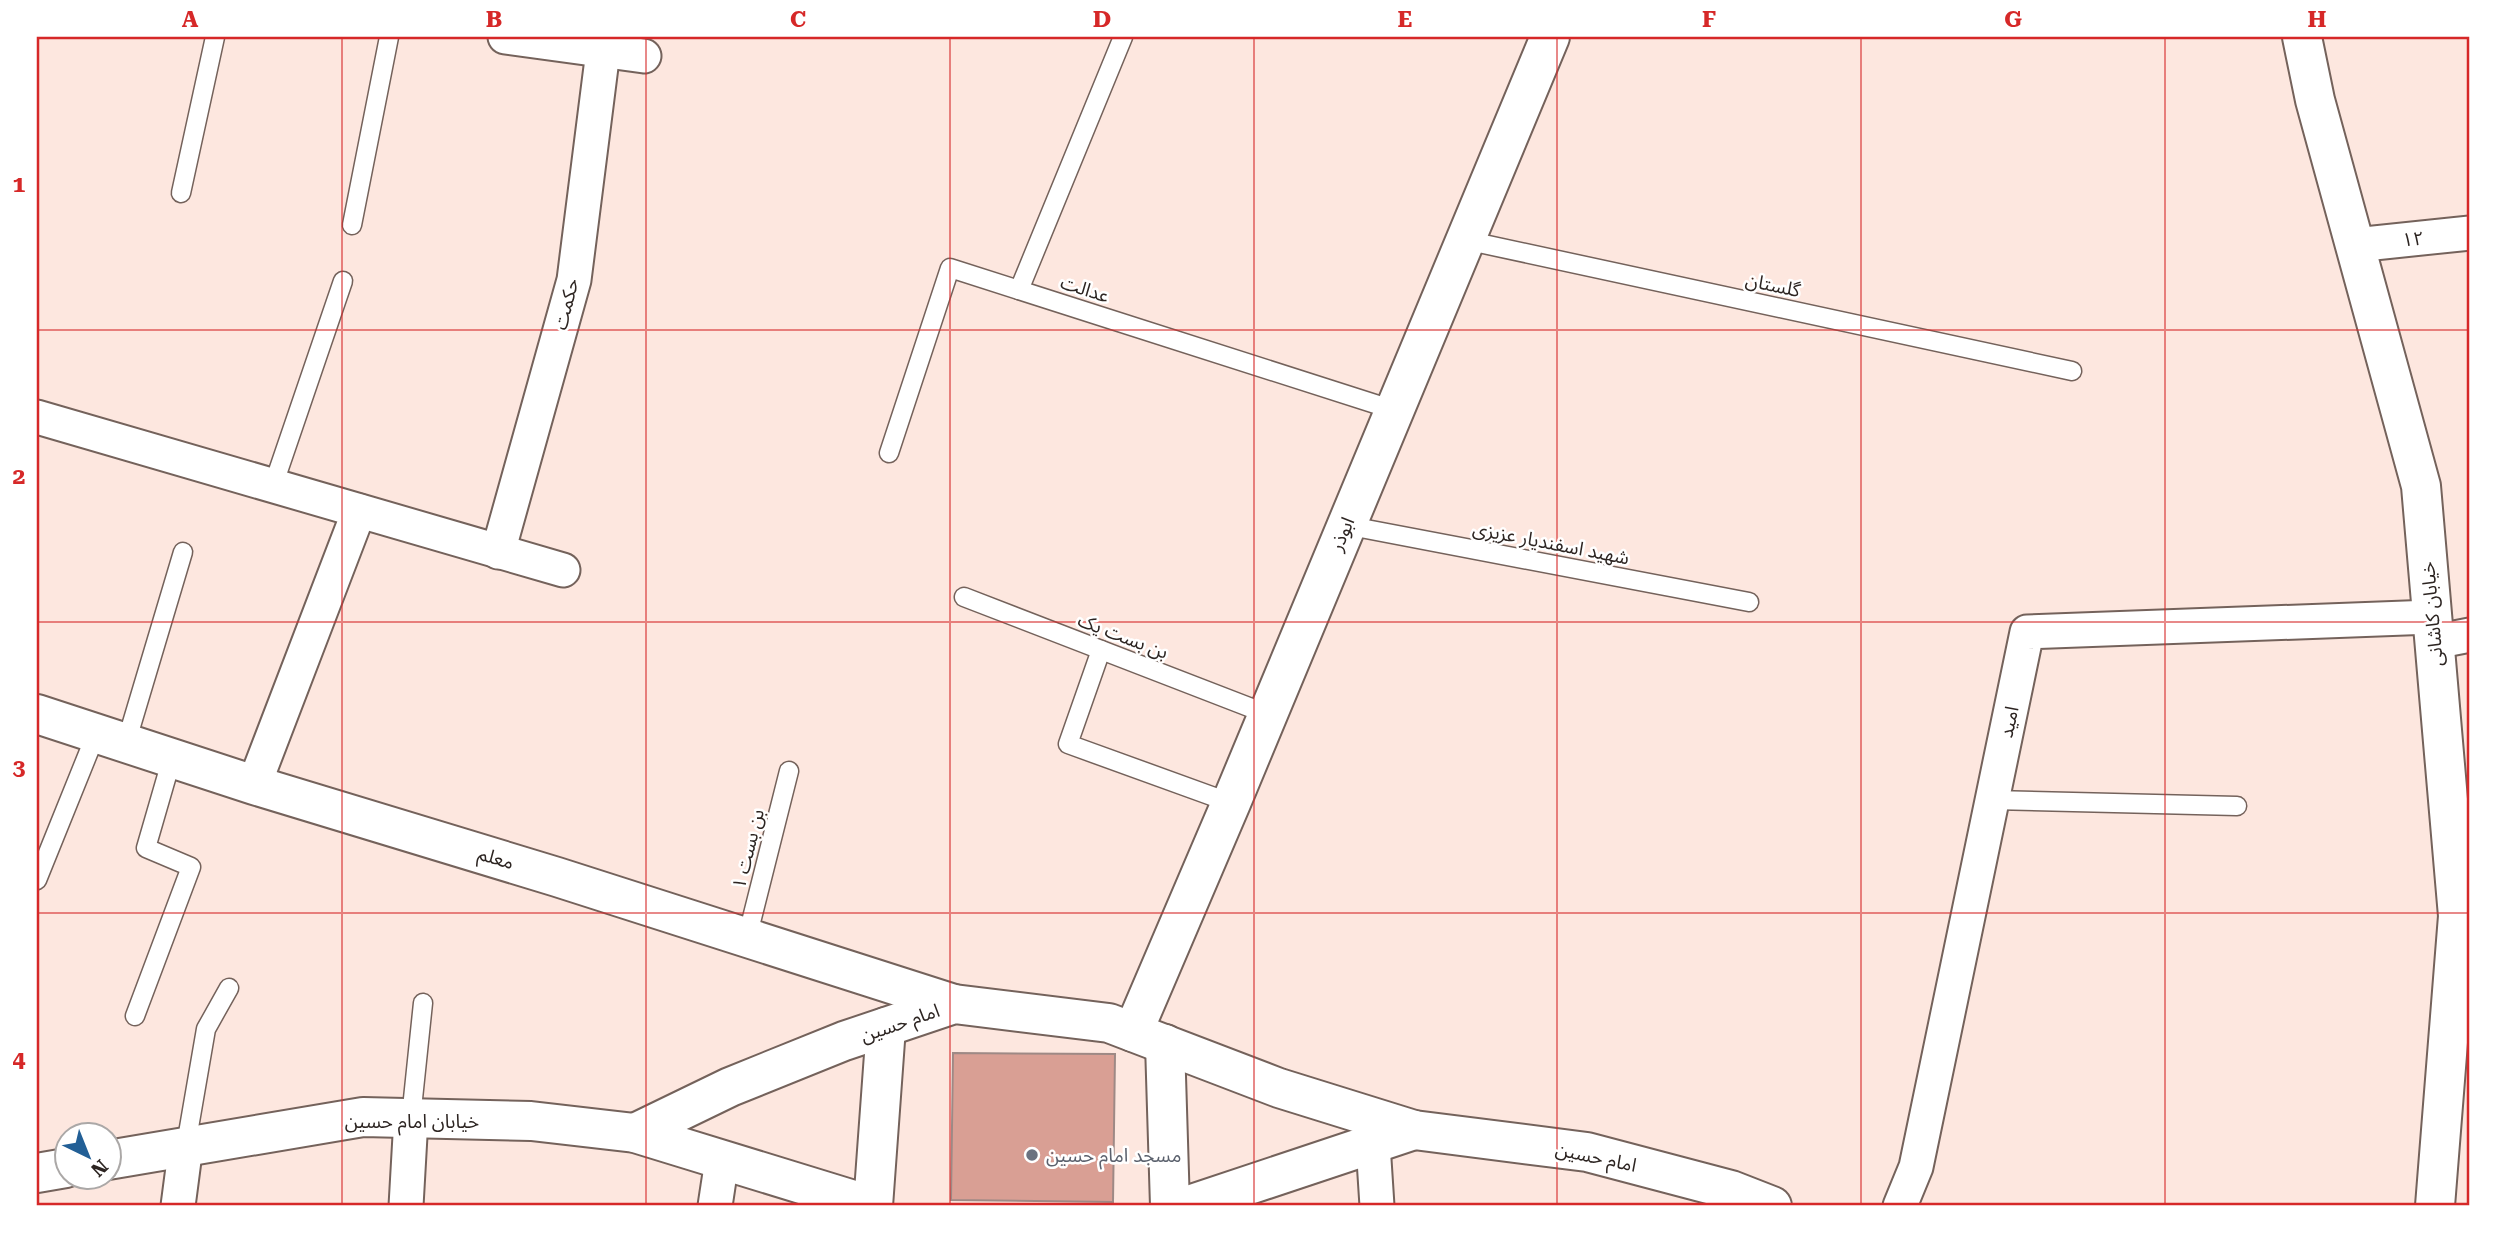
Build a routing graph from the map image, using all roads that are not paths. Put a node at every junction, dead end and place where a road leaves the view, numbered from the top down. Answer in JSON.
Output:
{"nodes":[{"id":1,"x":215,"y":37,"type":"edge"},
{"id":2,"x":390,"y":37,"type":"edge"},
{"id":3,"x":505,"y":37,"type":"edge"},
{"id":4,"x":1123,"y":37,"type":"edge"},
{"id":5,"x":1550,"y":37,"type":"edge"},
{"id":6,"x":2302,"y":37,"type":"edge"},
{"id":7,"x":603,"y":51,"type":"junction"},
{"id":8,"x":644,"y":57,"type":"dead end"},
{"id":9,"x":181,"y":193,"type":"dead end"},
{"id":10,"x":352,"y":225,"type":"dead end"},
{"id":11,"x":2470,"y":233,"type":"edge"},
{"id":12,"x":1465,"y":240,"type":"junction"},
{"id":13,"x":2355,"y":246,"type":"junction"},
{"id":14,"x":343,"y":281,"type":"dead end"},
{"id":15,"x":1019,"y":290,"type":"junction"},
{"id":16,"x":2073,"y":371,"type":"dead end"},
{"id":17,"x":1394,"y":410,"type":"junction"},
{"id":18,"x":37,"y":417,"type":"edge"},
{"id":19,"x":889,"y":453,"type":"dead end"},
{"id":20,"x":273,"y":486,"type":"junction"},
{"id":21,"x":359,"y":511,"type":"junction"},
{"id":22,"x":1345,"y":525,"type":"junction"},
{"id":23,"x":183,"y":552,"type":"dead end"},
{"id":24,"x":498,"y":552,"type":"junction"},
{"id":25,"x":563,"y":570,"type":"dead end"},
{"id":26,"x":964,"y":597,"type":"dead end"},
{"id":27,"x":1749,"y":602,"type":"dead end"},
{"id":28,"x":2446,"y":631,"type":"edge"},
{"id":29,"x":1101,"y":650,"type":"junction"},
{"id":30,"x":37,"y":714,"type":"edge"},
{"id":31,"x":1267,"y":714,"type":"junction"},
{"id":32,"x":111,"y":738,"type":"junction"},
{"id":33,"x":172,"y":758,"type":"junction"},
{"id":34,"x":789,"y":771,"type":"dead end"},
{"id":35,"x":254,"y":785,"type":"junction"},
{"id":36,"x":1992,"y":800,"type":"junction"},
{"id":37,"x":1231,"y":803,"type":"junction"},
{"id":38,"x":2236,"y":806,"type":"dead end"},
{"id":39,"x":37,"y":880,"type":"edge"},
{"id":40,"x":747,"y":938,"type":"junction"},
{"id":41,"x":229,"y":988,"type":"dead end"},
{"id":42,"x":423,"y":1003,"type":"dead end"},
{"id":43,"x":954,"y":1004,"type":"junction"},
{"id":44,"x":135,"y":1016,"type":"dead end"},
{"id":45,"x":886,"y":1027,"type":"junction"},
{"id":46,"x":1149,"y":1038,"type":"junction"},
{"id":47,"x":2459,"y":1039,"type":"edge"},
{"id":48,"x":411,"y":1118,"type":"junction"},
{"id":49,"x":1414,"y":1130,"type":"junction"},
{"id":50,"x":635,"y":1133,"type":"junction"},
{"id":51,"x":1373,"y":1144,"type":"junction"},
{"id":52,"x":186,"y":1145,"type":"junction"},
{"id":53,"x":122,"y":1157,"type":"edge"},
{"id":54,"x":722,"y":1160,"type":"junction"},
{"id":55,"x":1244,"y":1197,"type":"edge"},
{"id":56,"x":1731,"y":1198,"type":"edge"},
{"id":57,"x":178,"y":1206,"type":"edge"},
{"id":58,"x":406,"y":1206,"type":"edge"},
{"id":59,"x":715,"y":1206,"type":"edge"},
{"id":60,"x":873,"y":1206,"type":"edge"},
{"id":61,"x":1170,"y":1206,"type":"edge"},
{"id":62,"x":1186,"y":1206,"type":"edge"},
{"id":63,"x":1377,"y":1206,"type":"edge"},
{"id":64,"x":1772,"y":1206,"type":"edge"},
{"id":65,"x":1900,"y":1206,"type":"edge"},
{"id":66,"x":2435,"y":1206,"type":"edge"}],
"edges":[{"from":1,"to":9,"type":"lane"},
{"from":2,"to":10,"type":"lane"},
{"from":3,"to":7,"type":"street"},
{"from":4,"to":15,"type":"lane"},
{"from":5,"to":12,"type":"street","name":"ابوذر"},
{"from":6,"to":13,"type":"street","name":"خیابان کاشانی"},
{"from":7,"to":8,"type":"street"},
{"from":7,"to":24,"type":"street","name":"حکمت"},
{"from":11,"to":13,"type":"street","name":"۱۲"},
{"from":12,"to":16,"type":"lane","name":"گلستان"},
{"from":12,"to":17,"type":"street","name":"ابوذر"},
{"from":13,"to":28,"type":"street","name":"خیابان کاشانی"},
{"from":14,"to":20,"type":"lane"},
{"from":15,"to":17,"type":"lane","name":"عدالت"},
{"from":15,"to":19,"type":"lane","name":"عدالت"},
{"from":17,"to":22,"type":"street","name":"ابوذر"},
{"from":18,"to":20,"type":"street"},
{"from":20,"to":21,"type":"street"},
{"from":21,"to":24,"type":"street"},
{"from":21,"to":35,"type":"street"},
{"from":22,"to":27,"type":"lane","name":"شهید اسفندیار عزیزی"},
{"from":22,"to":31,"type":"street","name":"ابوذر"},
{"from":23,"to":32,"type":"lane"},
{"from":24,"to":25,"type":"street"},
{"from":26,"to":29,"type":"lane","name":"بن بست یک"},
{"from":28,"to":36,"type":"street","name":"امید"},
{"from":28,"to":47,"type":"street","name":"خیابان کاشانی"},
{"from":29,"to":31,"type":"lane","name":"بن بست یک"},
{"from":29,"to":37,"type":"lane"},
{"from":30,"to":32,"type":"street","name":"معلم"},
{"from":31,"to":37,"type":"street","name":"ابوذر"},
{"from":32,"to":33,"type":"street","name":"معلم"},
{"from":32,"to":39,"type":"lane"},
{"from":33,"to":35,"type":"street","name":"معلم"},
{"from":33,"to":44,"type":"lane"},
{"from":34,"to":40,"type":"lane","name":"بن بست ۱"},
{"from":35,"to":40,"type":"street","name":"معلم"},
{"from":36,"to":38,"type":"lane"},
{"from":36,"to":65,"type":"street","name":"امید"},
{"from":37,"to":46,"type":"street","name":"ابوذر"},
{"from":40,"to":43,"type":"street","name":"معلم"},
{"from":41,"to":52,"type":"lane"},
{"from":42,"to":48,"type":"lane"},
{"from":43,"to":45,"type":"street","name":"امام حسین"},
{"from":43,"to":46,"type":"street","name":"امام حسین"},
{"from":45,"to":50,"type":"street","name":"امام حسین"},
{"from":45,"to":60,"type":"street"},
{"from":46,"to":49,"type":"street","name":"امام حسین"},
{"from":46,"to":61,"type":"street"},
{"from":47,"to":66,"type":"street","name":"خیابان کاشانی"},
{"from":48,"to":50,"type":"street","name":"خیابان امام حسین"},
{"from":48,"to":52,"type":"street","name":"خیابان امام حسین"},
{"from":48,"to":58,"type":"street"},
{"from":49,"to":51,"type":"street","name":"امام حسین"},
{"from":49,"to":56,"type":"street","name":"امام حسین"},
{"from":50,"to":54,"type":"street"},
{"from":51,"to":55,"type":"street","name":"امام حسین"},
{"from":51,"to":63,"type":"street"},
{"from":52,"to":53,"type":"street","name":"خیابان امام حسین"},
{"from":52,"to":57,"type":"street"},
{"from":54,"to":59,"type":"street"},
{"from":54,"to":60,"type":"street"},
{"from":55,"to":62,"type":"street","name":"امام حسین"},
{"from":56,"to":64,"type":"street","name":"امام حسین"}]}
